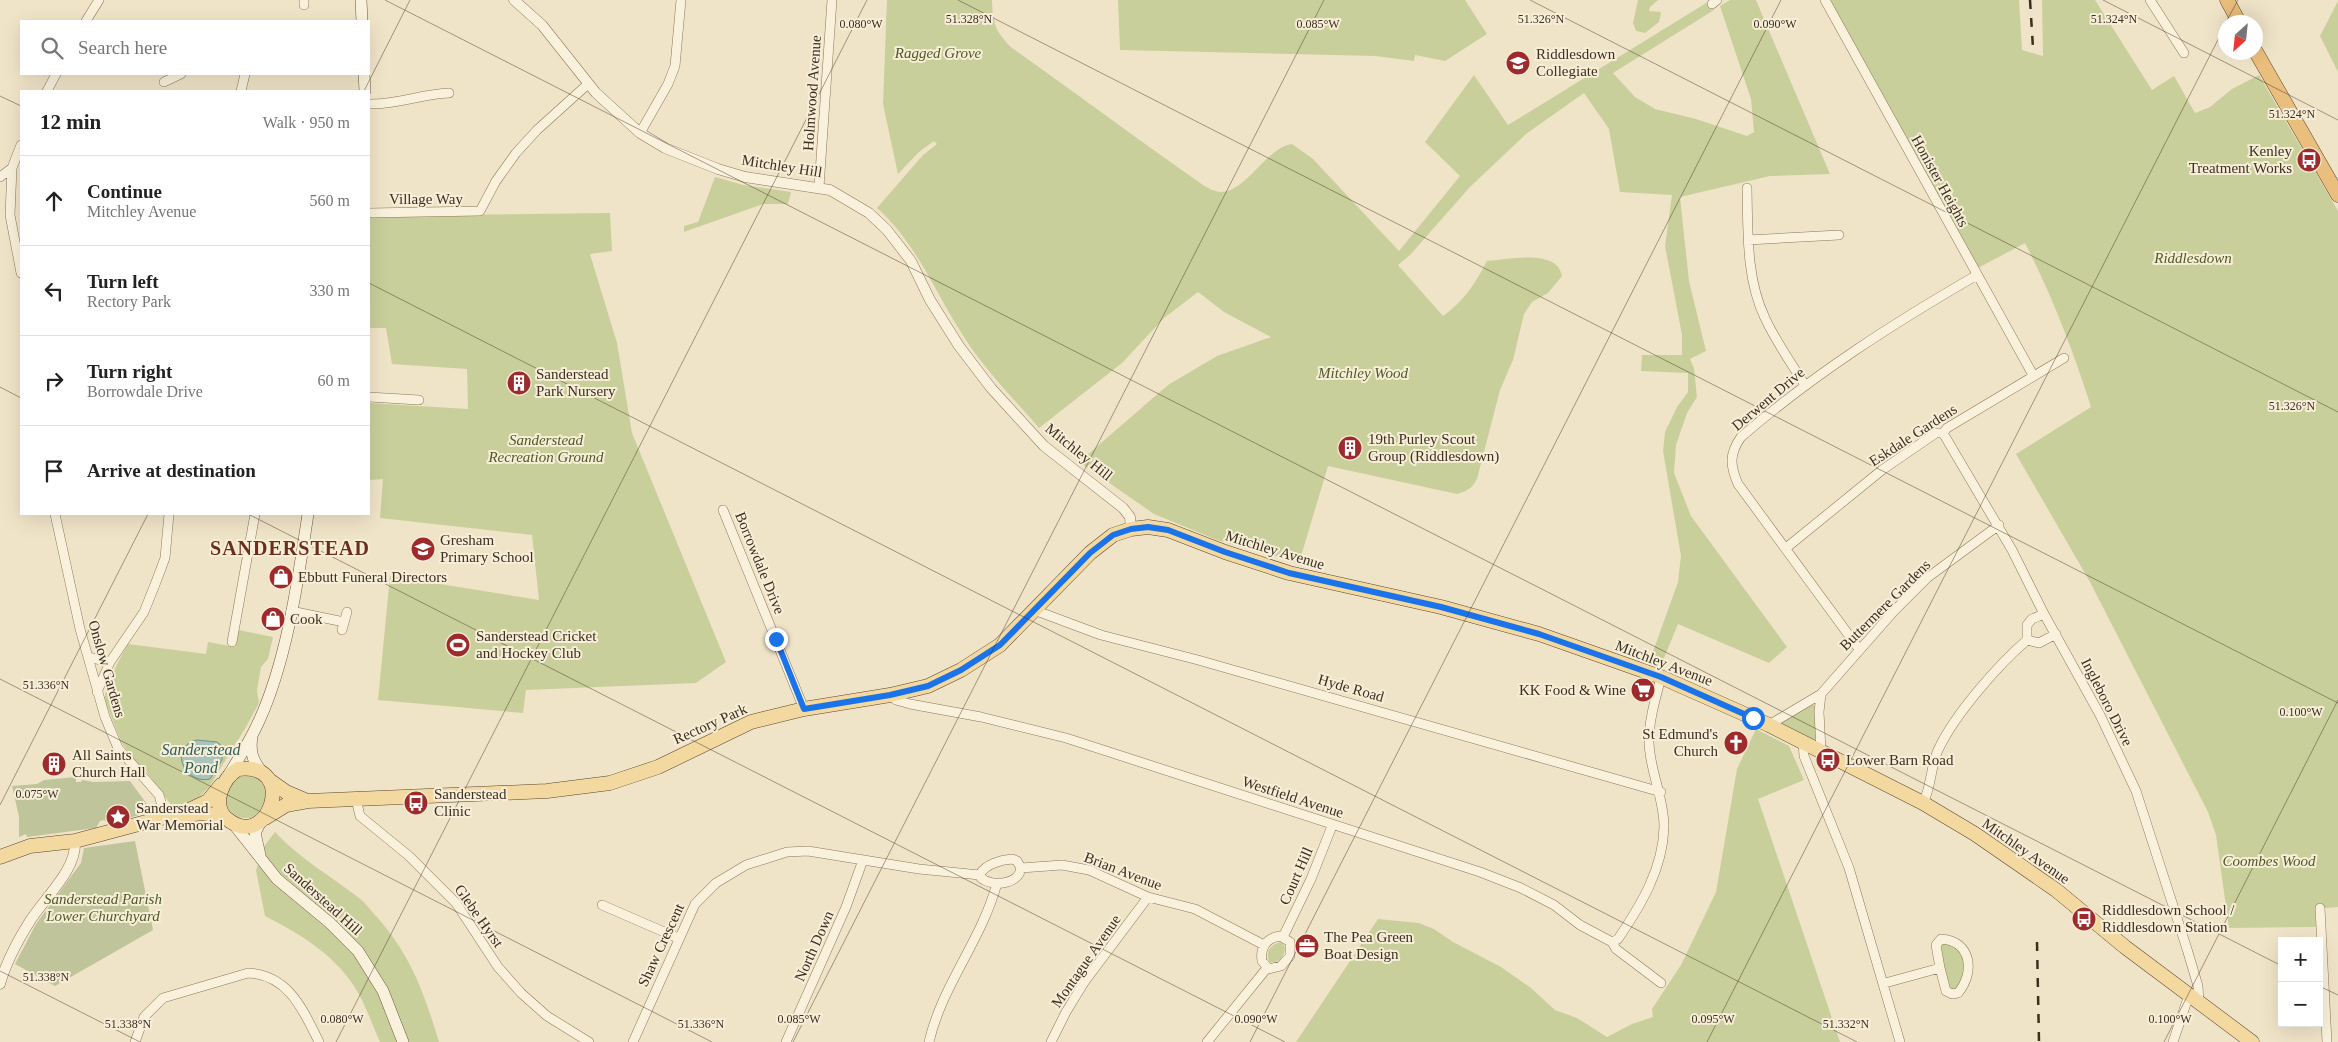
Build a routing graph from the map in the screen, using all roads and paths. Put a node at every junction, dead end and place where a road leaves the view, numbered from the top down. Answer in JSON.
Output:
{"nodes":[{"id":1,"x":100,"y":0,"type":"edge"},
{"id":2,"x":361,"y":0,"type":"edge"},
{"id":3,"x":514,"y":0,"type":"edge"},
{"id":4,"x":681,"y":0,"type":"edge"},
{"id":5,"x":832,"y":0,"type":"edge"},
{"id":6,"x":1825,"y":0,"type":"edge"},
{"id":7,"x":2150,"y":0,"type":"edge"},
{"id":8,"x":2225,"y":2,"type":"edge"},
{"id":9,"x":2234,"y":15,"type":"edge"},
{"id":10,"x":87,"y":20,"type":"edge"},
{"id":11,"x":362,"y":20,"type":"edge"},
{"id":12,"x":2184,"y":53,"type":"dead end"},
{"id":13,"x":2261,"y":60,"type":"edge"},
{"id":14,"x":55,"y":75,"type":"edge"},
{"id":15,"x":179,"y":75,"type":"edge"},
{"id":16,"x":245,"y":75,"type":"edge"},
{"id":17,"x":364,"y":75,"type":"edge"},
{"id":18,"x":164,"y":82,"type":"dead end"},
{"id":19,"x":588,"y":84,"type":"junction"},
{"id":20,"x":48,"y":90,"type":"edge"},
{"id":21,"x":241,"y":90,"type":"edge"},
{"id":22,"x":365,"y":90,"type":"edge"},
{"id":23,"x":448,"y":93,"type":"dead end"},
{"id":24,"x":370,"y":104,"type":"edge"},
{"id":25,"x":640,"y":133,"type":"junction"},
{"id":26,"x":20,"y":148,"type":"edge"},
{"id":27,"x":12,"y":168,"type":"junction"},
{"id":28,"x":0,"y":178,"type":"edge"},
{"id":29,"x":819,"y":187,"type":"junction"},
{"id":30,"x":1747,"y":188,"type":"dead end"},
{"id":31,"x":2338,"y":195,"type":"edge"},
{"id":32,"x":0,"y":208,"type":"edge"},
{"id":33,"x":370,"y":213,"type":"edge"},
{"id":34,"x":10,"y":215,"type":"junction"},
{"id":35,"x":1839,"y":235,"type":"dead end"},
{"id":36,"x":1748,"y":240,"type":"junction"},
{"id":37,"x":20,"y":268,"type":"edge"},
{"id":38,"x":1977,"y":275,"type":"junction"},
{"id":39,"x":2064,"y":358,"type":"dead end"},
{"id":40,"x":2033,"y":375,"type":"junction"},
{"id":41,"x":1805,"y":385,"type":"junction"},
{"id":42,"x":370,"y":397,"type":"edge"},
{"id":43,"x":419,"y":400,"type":"dead end"},
{"id":44,"x":1943,"y":433,"type":"junction"},
{"id":45,"x":723,"y":510,"type":"dead end"},
{"id":46,"x":55,"y":515,"type":"edge"},
{"id":47,"x":169,"y":515,"type":"edge"},
{"id":48,"x":255,"y":515,"type":"edge"},
{"id":49,"x":308,"y":515,"type":"edge"},
{"id":50,"x":1999,"y":525,"type":"junction"},
{"id":51,"x":1131,"y":529,"type":"junction"},
{"id":52,"x":1786,"y":548,"type":"junction"},
{"id":53,"x":1034,"y":610,"type":"junction"},
{"id":54,"x":291,"y":611,"type":"junction"},
{"id":55,"x":346,"y":612,"type":"dead end"},
{"id":56,"x":2044,"y":614,"type":"junction"},
{"id":57,"x":2056,"y":634,"type":"junction"},
{"id":58,"x":2027,"y":640,"type":"junction"},
{"id":59,"x":232,"y":642,"type":"dead end"},
{"id":60,"x":1859,"y":649,"type":"junction"},
{"id":61,"x":88,"y":657,"type":"junction"},
{"id":62,"x":110,"y":662,"type":"junction"},
{"id":63,"x":1661,"y":677,"type":"junction"},
{"id":64,"x":98,"y":692,"type":"junction"},
{"id":65,"x":1821,"y":694,"type":"junction"},
{"id":66,"x":890,"y":695,"type":"junction"},
{"id":67,"x":804,"y":709,"type":"junction"},
{"id":68,"x":1769,"y":725,"type":"junction"},
{"id":69,"x":253,"y":733,"type":"junction"},
{"id":70,"x":1803,"y":741,"type":"junction"},
{"id":71,"x":1821,"y":750,"type":"junction"},
{"id":72,"x":266,"y":777,"type":"junction"},
{"id":73,"x":226,"y":778,"type":"junction"},
{"id":74,"x":1661,"y":792,"type":"junction"},
{"id":75,"x":356,"y":799,"type":"junction"},
{"id":76,"x":308,"y":801,"type":"junction"},
{"id":77,"x":1923,"y":803,"type":"junction"},
{"id":78,"x":171,"y":816,"type":"junction"},
{"id":79,"x":227,"y":819,"type":"junction"},
{"id":80,"x":263,"y":820,"type":"junction"},
{"id":81,"x":1332,"y":826,"type":"junction"},
{"id":82,"x":75,"y":842,"type":"junction"},
{"id":83,"x":0,"y":857,"type":"edge"},
{"id":84,"x":863,"y":860,"type":"junction"},
{"id":85,"x":261,"y":861,"type":"junction"},
{"id":86,"x":1021,"y":868,"type":"junction"},
{"id":87,"x":980,"y":875,"type":"junction"},
{"id":88,"x":997,"y":884,"type":"junction"},
{"id":89,"x":1148,"y":897,"type":"junction"},
{"id":90,"x":602,"y":905,"type":"dead end"},
{"id":91,"x":2320,"y":908,"type":"dead end"},
{"id":92,"x":1283,"y":937,"type":"junction"},
{"id":93,"x":678,"y":938,"type":"junction"},
{"id":94,"x":1612,"y":942,"type":"junction"},
{"id":95,"x":1264,"y":945,"type":"junction"},
{"id":96,"x":1267,"y":968,"type":"junction"},
{"id":97,"x":1940,"y":968,"type":"junction"},
{"id":98,"x":1661,"y":983,"type":"dead end"},
{"id":99,"x":1885,"y":983,"type":"junction"},
{"id":100,"x":0,"y":984,"type":"edge"},
{"id":101,"x":2194,"y":999,"type":"junction"},
{"id":102,"x":584,"y":1041,"type":"edge"},
{"id":103,"x":135,"y":1042,"type":"edge"},
{"id":104,"x":320,"y":1042,"type":"edge"},
{"id":105,"x":404,"y":1042,"type":"edge"},
{"id":106,"x":633,"y":1042,"type":"edge"},
{"id":107,"x":786,"y":1042,"type":"edge"},
{"id":108,"x":929,"y":1042,"type":"edge"},
{"id":109,"x":1051,"y":1042,"type":"edge"},
{"id":110,"x":1208,"y":1042,"type":"edge"},
{"id":111,"x":1900,"y":1042,"type":"edge"},
{"id":112,"x":2173,"y":1042,"type":"edge"},
{"id":113,"x":2252,"y":1042,"type":"edge"},
{"id":114,"x":2327,"y":1042,"type":"edge"}],
"edges":[{"from":1,"to":10,"type":"street"},
{"from":2,"to":11,"type":"main road"},
{"from":3,"to":19,"type":"street","name":"Mitchley Hill"},
{"from":4,"to":25,"type":"street"},
{"from":5,"to":29,"type":"street","name":"Holmwood Avenue"},
{"from":6,"to":38,"type":"street","name":"Honister Heights"},
{"from":7,"to":12,"type":"street"},
{"from":8,"to":9,"type":"highway"},
{"from":13,"to":31,"type":"highway"},
{"from":14,"to":20,"type":"street"},
{"from":15,"to":18,"type":"street"},
{"from":16,"to":21,"type":"street"},
{"from":17,"to":22,"type":"main road"},
{"from":19,"to":25,"type":"street","name":"Mitchley Hill"},
{"from":19,"to":33,"type":"street","name":"Village Way"},
{"from":23,"to":24,"type":"street"},
{"from":25,"to":29,"type":"street","name":"Mitchley Hill"},
{"from":26,"to":27,"type":"street"},
{"from":27,"to":28,"type":"street"},
{"from":27,"to":34,"type":"street"},
{"from":29,"to":51,"type":"street","name":"Mitchley Hill"},
{"from":30,"to":36,"type":"street"},
{"from":32,"to":34,"type":"street"},
{"from":34,"to":37,"type":"street"},
{"from":35,"to":36,"type":"street"},
{"from":36,"to":41,"type":"street"},
{"from":38,"to":40,"type":"street","name":"Honister Heights"},
{"from":38,"to":41,"type":"street","name":"Derwent Drive"},
{"from":39,"to":40,"type":"street","name":"Eskdale Gardens"},
{"from":40,"to":44,"type":"street","name":"Eskdale Gardens"},
{"from":41,"to":52,"type":"street","name":"Derwent Drive"},
{"from":42,"to":43,"type":"street"},
{"from":44,"to":50,"type":"street","name":"Ingleboro Drive"},
{"from":44,"to":52,"type":"street","name":"Eskdale Gardens"},
{"from":45,"to":67,"type":"street","name":"Borrowdale Drive"},
{"from":46,"to":61,"type":"street","name":"Onslow Gardens"},
{"from":47,"to":62,"type":"street"},
{"from":48,"to":59,"type":"street"},
{"from":49,"to":54,"type":"main road"},
{"from":50,"to":56,"type":"street","name":"Ingleboro Drive"},
{"from":50,"to":60,"type":"street","name":"Buttermere Gardens"},
{"from":51,"to":53,"type":"main road","name":"Rectory Park"},
{"from":51,"to":63,"type":"main road","name":"Mitchley Avenue"},
{"from":52,"to":60,"type":"street","name":"Derwent Drive"},
{"from":53,"to":66,"type":"main road","name":"Rectory Park"},
{"from":53,"to":74,"type":"street","name":"Hyde Road"},
{"from":54,"to":55,"type":"street"},
{"from":54,"to":69,"type":"main road"},
{"from":56,"to":57,"type":"street","name":"Ingleboro Drive"},
{"from":56,"to":58,"type":"street"},
{"from":57,"to":58,"type":"street"},
{"from":57,"to":101,"type":"street","name":"Ingleboro Drive"},
{"from":58,"to":77,"type":"street"},
{"from":60,"to":65,"type":"street","name":"Buttermere Gardens"},
{"from":61,"to":62,"type":"street"},
{"from":61,"to":64,"type":"street","name":"Onslow Gardens"},
{"from":62,"to":64,"type":"street"},
{"from":63,"to":68,"type":"main road","name":"Mitchley Avenue"},
{"from":63,"to":74,"type":"street"},
{"from":64,"to":78,"type":"street","name":"Onslow Gardens"},
{"from":65,"to":68,"type":"street","name":"Buttermere Gardens"},
{"from":65,"to":71,"type":"street"},
{"from":66,"to":67,"type":"main road","name":"Rectory Park"},
{"from":66,"to":81,"type":"street","name":"Westfield Avenue"},
{"from":67,"to":75,"type":"main road","name":"Rectory Park"},
{"from":68,"to":70,"type":"main road","name":"Mitchley Avenue"},
{"from":69,"to":72,"type":"main road"},
{"from":69,"to":73,"type":"main road"},
{"from":70,"to":71,"type":"main road","name":"Mitchley Avenue"},
{"from":70,"to":99,"type":"street"},
{"from":71,"to":77,"type":"main road","name":"Mitchley Avenue"},
{"from":72,"to":73,"type":"main road"},
{"from":72,"to":76,"type":"main road","name":"Rectory Park"},
{"from":72,"to":80,"type":"main road"},
{"from":73,"to":78,"type":"main road"},
{"from":73,"to":79,"type":"main road"},
{"from":74,"to":94,"type":"street"},
{"from":75,"to":76,"type":"main road","name":"Rectory Park"},
{"from":75,"to":102,"type":"street","name":"Glebe Hyrst"},
{"from":76,"to":80,"type":"main road","name":"Rectory Park"},
{"from":77,"to":101,"type":"main road","name":"Mitchley Avenue"},
{"from":78,"to":79,"type":"main road"},
{"from":78,"to":82,"type":"main road"},
{"from":79,"to":80,"type":"main road"},
{"from":79,"to":85,"type":"main road","name":"Sanderstead Hill"},
{"from":80,"to":85,"type":"main road","name":"Sanderstead Hill"},
{"from":81,"to":92,"type":"street","name":"Court Hill"},
{"from":81,"to":94,"type":"street","name":"Westfield Avenue"},
{"from":82,"to":83,"type":"main road"},
{"from":82,"to":100,"type":"street"},
{"from":84,"to":87,"type":"street","name":"Shaw Crescent"},
{"from":84,"to":93,"type":"street","name":"Shaw Crescent"},
{"from":84,"to":107,"type":"street","name":"North Down"},
{"from":85,"to":105,"type":"main road","name":"Sanderstead Hill"},
{"from":86,"to":87,"type":"street","name":"Brian Avenue"},
{"from":86,"to":88,"type":"street"},
{"from":86,"to":89,"type":"street","name":"Brian Avenue"},
{"from":87,"to":88,"type":"street"},
{"from":88,"to":108,"type":"street"},
{"from":89,"to":95,"type":"street","name":"Brian Avenue"},
{"from":89,"to":109,"type":"street","name":"Montague Avenue"},
{"from":90,"to":93,"type":"street"},
{"from":91,"to":114,"type":"street"},
{"from":92,"to":95,"type":"street"},
{"from":92,"to":96,"type":"street"},
{"from":93,"to":106,"type":"street","name":"Shaw Crescent"},
{"from":94,"to":98,"type":"street","name":"Westfield Avenue"},
{"from":95,"to":96,"type":"street"},
{"from":96,"to":110,"type":"street"},
{"from":97,"to":97,"type":"street"},
{"from":97,"to":99,"type":"street"},
{"from":99,"to":111,"type":"street"},
{"from":101,"to":112,"type":"street"},
{"from":101,"to":113,"type":"main road","name":"Mitchley Avenue"},
{"from":103,"to":104,"type":"street"}]}
